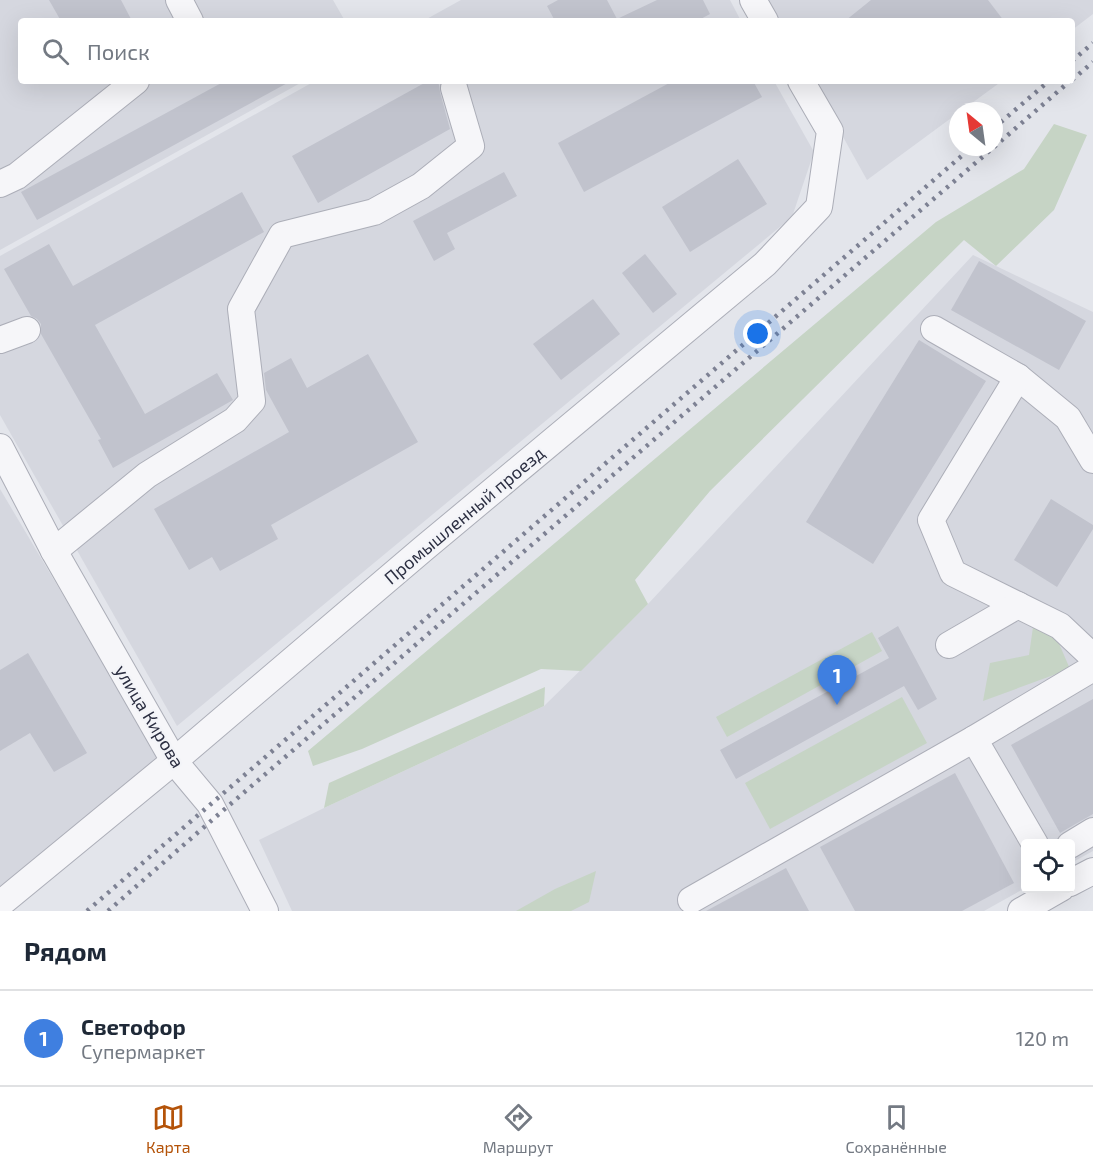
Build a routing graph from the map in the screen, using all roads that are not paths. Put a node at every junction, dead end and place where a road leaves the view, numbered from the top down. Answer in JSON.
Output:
{"nodes":[{"id":1,"x":179,"y":0,"type":"edge"},
{"id":2,"x":188,"y":18,"type":"edge"},
{"id":3,"x":131,"y":84,"type":"edge"},
{"id":4,"x":803,"y":84,"type":"edge"},
{"id":5,"x":454,"y":88,"type":"dead end"},
{"id":6,"x":0,"y":184,"type":"edge"},
{"id":7,"x":933,"y":329,"type":"dead end"},
{"id":8,"x":27,"y":330,"type":"dead end"},
{"id":9,"x":0,"y":340,"type":"edge"},
{"id":10,"x":1018,"y":377,"type":"junction"},
{"id":11,"x":0,"y":447,"type":"edge"},
{"id":12,"x":1093,"y":460,"type":"edge"},
{"id":13,"x":54,"y":550,"type":"junction"},
{"id":14,"x":1018,"y":605,"type":"junction"},
{"id":15,"x":949,"y":645,"type":"dead end"},
{"id":16,"x":1093,"y":657,"type":"edge"},
{"id":17,"x":1093,"y":668,"type":"edge"},
{"id":18,"x":974,"y":740,"type":"junction"},
{"id":19,"x":174,"y":761,"type":"junction"},
{"id":20,"x":1093,"y":831,"type":"edge"},
{"id":21,"x":1033,"y":839,"type":"edge"},
{"id":22,"x":1075,"y":842,"type":"edge"},
{"id":23,"x":1093,"y":871,"type":"edge"},
{"id":24,"x":1075,"y":882,"type":"edge"},
{"id":25,"x":1052,"y":893,"type":"edge"},
{"id":26,"x":692,"y":900,"type":"dead end"},
{"id":27,"x":0,"y":904,"type":"edge"},
{"id":28,"x":265,"y":911,"type":"edge"},
{"id":29,"x":1021,"y":911,"type":"edge"}],
"edges":[{"from":1,"to":2,"type":"street"},
{"from":3,"to":6,"type":"street"},
{"from":4,"to":19,"type":"street","name":"Промышленный проезд"},
{"from":5,"to":13,"type":"street"},
{"from":7,"to":10,"type":"street"},
{"from":8,"to":9,"type":"street"},
{"from":10,"to":12,"type":"street"},
{"from":10,"to":14,"type":"street"},
{"from":11,"to":13,"type":"street","name":"улица Кирова"},
{"from":13,"to":19,"type":"street","name":"улица Кирова"},
{"from":14,"to":15,"type":"street"},
{"from":14,"to":16,"type":"street"},
{"from":17,"to":18,"type":"street"},
{"from":18,"to":21,"type":"street"},
{"from":18,"to":26,"type":"street"},
{"from":19,"to":27,"type":"street","name":"Промышленный проезд"},
{"from":19,"to":28,"type":"street","name":"улица Кирова"},
{"from":20,"to":22,"type":"street"},
{"from":23,"to":24,"type":"street"},
{"from":25,"to":29,"type":"street"}]}
